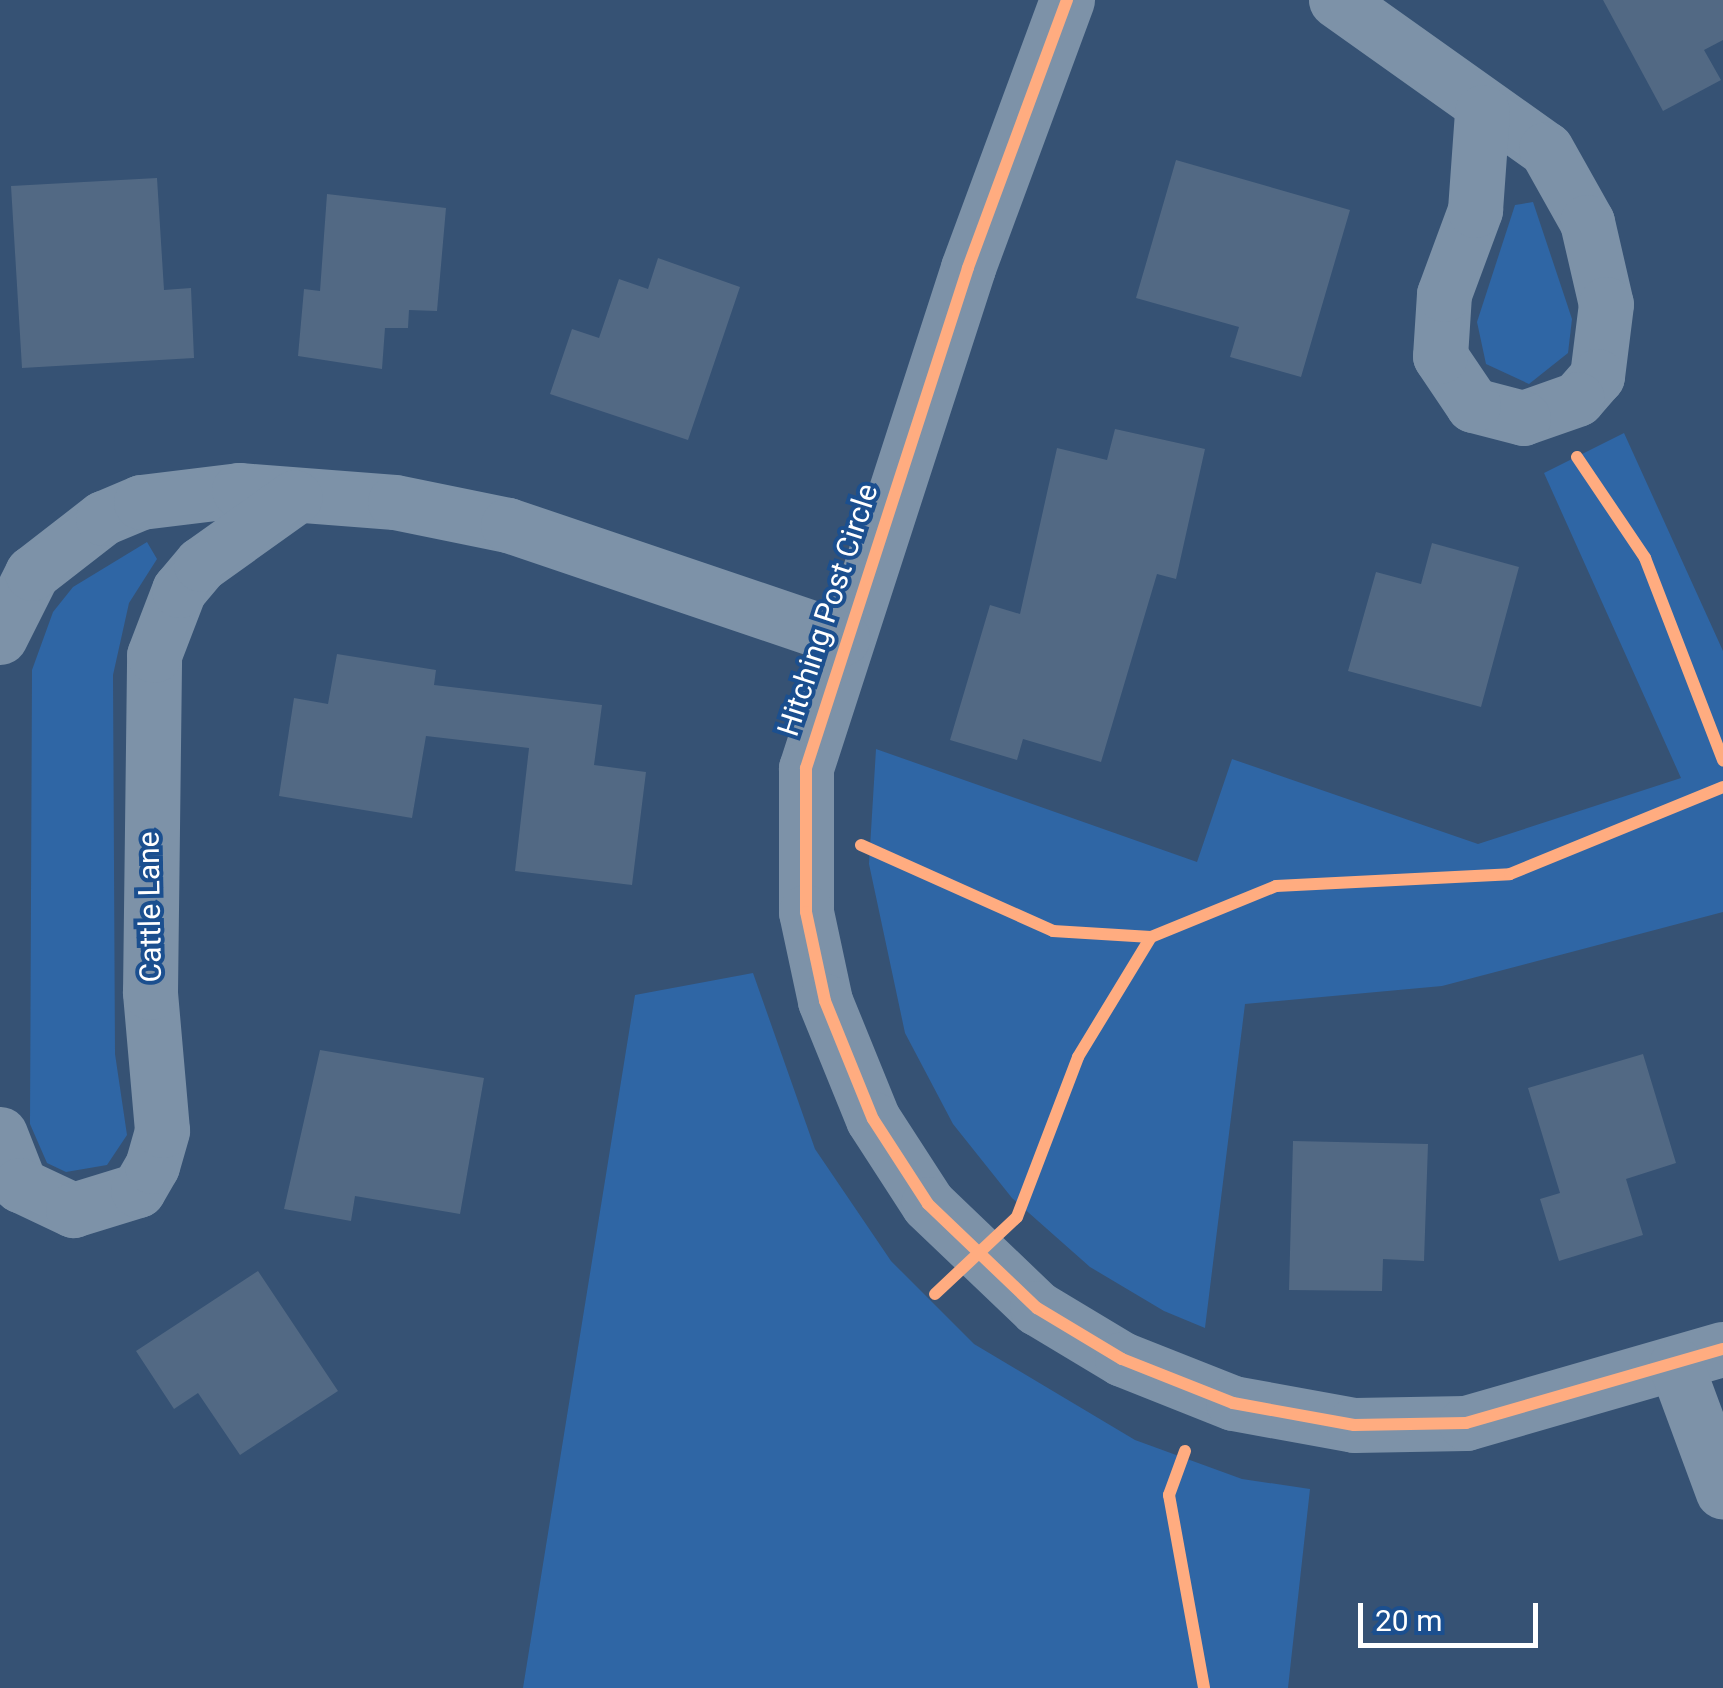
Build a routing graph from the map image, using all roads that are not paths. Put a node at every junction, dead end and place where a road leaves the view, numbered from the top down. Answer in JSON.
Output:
{"nodes":[{"id":1,"x":1067,"y":0,"type":"edge"},
{"id":2,"x":1336,"y":0,"type":"edge"},
{"id":3,"x":1482,"y":112,"type":"junction"},
{"id":4,"x":296,"y":496,"type":"junction"},
{"id":5,"x":0,"y":637,"type":"edge"},
{"id":6,"x":842,"y":638,"type":"junction"},
{"id":7,"x":0,"y":1134,"type":"edge"},
{"id":8,"x":1700,"y":1357,"type":"edge"},
{"id":9,"x":1723,"y":1492,"type":"edge"}],
"edges":[{"from":1,"to":6,"type":"street","name":"Hitching Post Circle"},
{"from":2,"to":3,"type":"street"},
{"from":3,"to":3,"type":"street"},
{"from":4,"to":5,"type":"street"},
{"from":4,"to":6,"type":"street"},
{"from":4,"to":7,"type":"street","name":"Cattle Lane"},
{"from":6,"to":8,"type":"street","name":"Hitching Post Circle"},
{"from":8,"to":9,"type":"street"}]}
